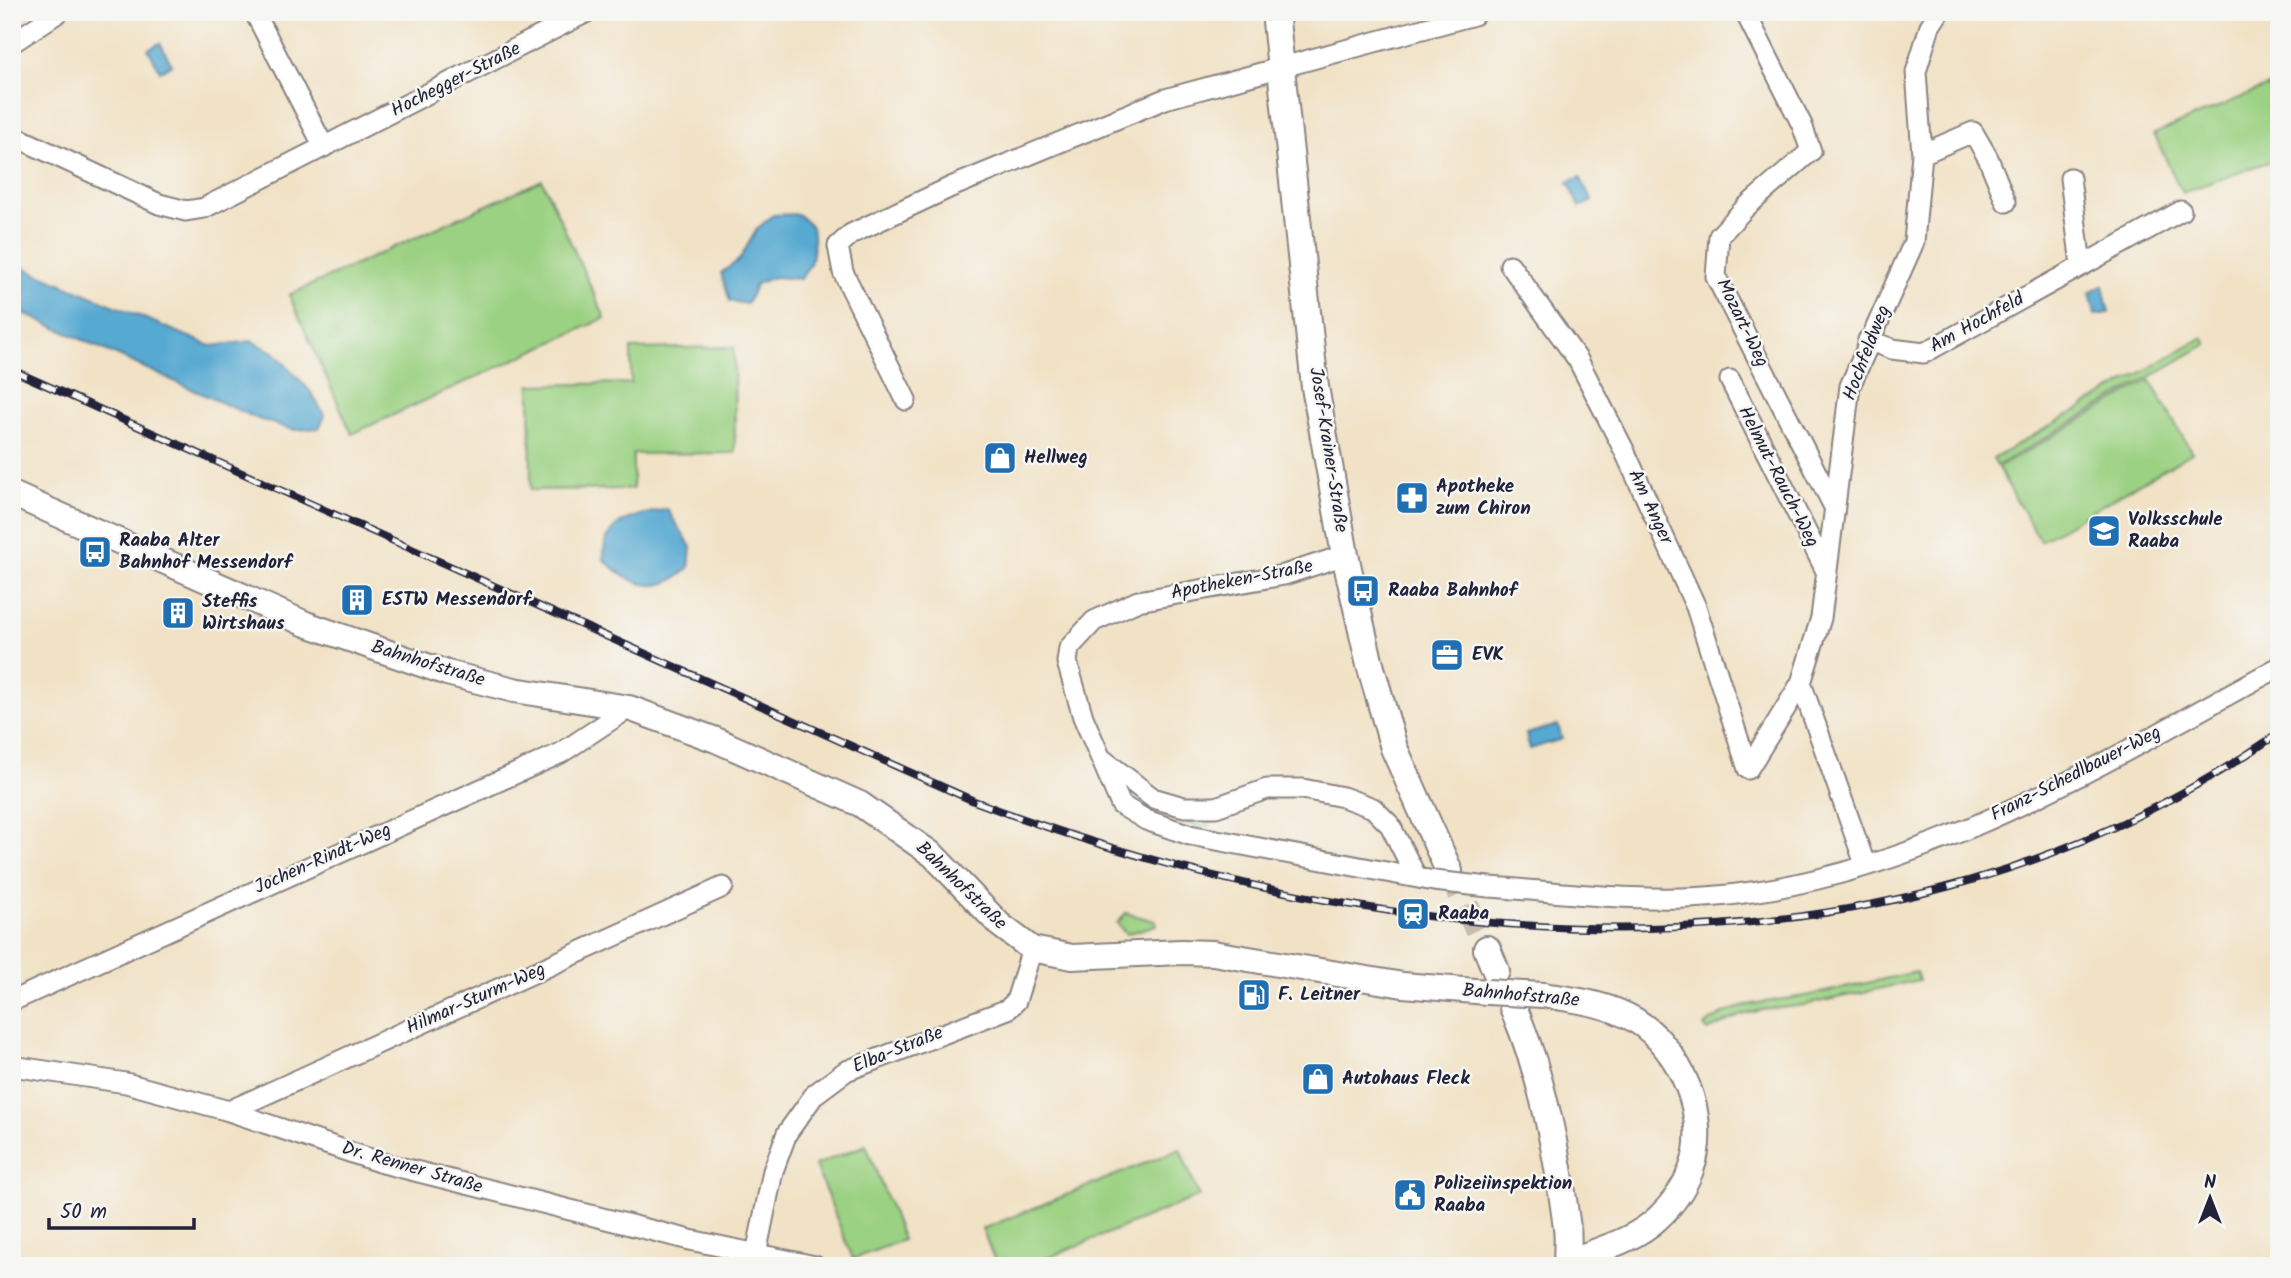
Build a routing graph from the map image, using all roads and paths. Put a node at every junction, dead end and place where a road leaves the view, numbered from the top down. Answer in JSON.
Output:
{"nodes":[{"id":1,"x":59,"y":12,"type":"edge"},
{"id":2,"x":587,"y":12,"type":"edge"},
{"id":3,"x":1275,"y":12,"type":"edge"},
{"id":4,"x":1745,"y":12,"type":"edge"},
{"id":5,"x":1940,"y":12,"type":"edge"},
{"id":6,"x":256,"y":13,"type":"edge"},
{"id":7,"x":1474,"y":15,"type":"dead end"},
{"id":8,"x":12,"y":43,"type":"edge"},
{"id":9,"x":1282,"y":66,"type":"junction"},
{"id":10,"x":12,"y":135,"type":"edge"},
{"id":11,"x":324,"y":147,"type":"junction"},
{"id":12,"x":1922,"y":155,"type":"junction"},
{"id":13,"x":2070,"y":178,"type":"dead end"},
{"id":14,"x":2006,"y":202,"type":"dead end"},
{"id":15,"x":2181,"y":211,"type":"dead end"},
{"id":16,"x":1510,"y":265,"type":"dead end"},
{"id":17,"x":2081,"y":265,"type":"junction"},
{"id":18,"x":1868,"y":340,"type":"junction"},
{"id":19,"x":1730,"y":380,"type":"dead end"},
{"id":20,"x":906,"y":400,"type":"dead end"},
{"id":21,"x":12,"y":494,"type":"edge"},
{"id":22,"x":1834,"y":506,"type":"junction"},
{"id":23,"x":1345,"y":555,"type":"junction"},
{"id":24,"x":1827,"y":573,"type":"junction"},
{"id":25,"x":2279,"y":667,"type":"edge"},
{"id":26,"x":1801,"y":683,"type":"junction"},
{"id":27,"x":629,"y":708,"type":"junction"},
{"id":28,"x":1098,"y":755,"type":"junction"},
{"id":29,"x":1748,"y":769,"type":"joint"},
{"id":30,"x":1216,"y":807,"type":"junction"},
{"id":31,"x":1215,"y":840,"type":"junction"},
{"id":32,"x":1865,"y":864,"type":"junction"},
{"id":33,"x":1358,"y":865,"type":"joint"},
{"id":34,"x":1433,"y":876,"type":"junction"},
{"id":35,"x":723,"y":887,"type":"dead end"},
{"id":36,"x":1032,"y":948,"type":"junction"},
{"id":37,"x":12,"y":1001,"type":"edge"},
{"id":38,"x":1513,"y":1007,"type":"dead end"},
{"id":39,"x":12,"y":1066,"type":"edge"},
{"id":40,"x":229,"y":1111,"type":"junction"},
{"id":41,"x":755,"y":1254,"type":"junction"},
{"id":42,"x":1562,"y":1264,"type":"edge"},
{"id":43,"x":814,"y":1266,"type":"edge"}],
"edges":[{"from":1,"to":8,"type":"street"},
{"from":2,"to":11,"type":"street","name":"Hochegger-Straße"},
{"from":3,"to":9,"type":"main road","name":"Josef-Krainer-Straße"},
{"from":4,"to":22,"type":"street","name":"Mozart-Weg"},
{"from":5,"to":12,"type":"street","name":"Hochfeldweg"},
{"from":6,"to":11,"type":"street"},
{"from":7,"to":9,"type":"street"},
{"from":9,"to":20,"type":"street"},
{"from":9,"to":23,"type":"main road","name":"Josef-Krainer-Straße"},
{"from":10,"to":11,"type":"street","name":"Hochegger-Straße"},
{"from":12,"to":14,"type":"street"},
{"from":12,"to":18,"type":"street","name":"Hochfeldweg"},
{"from":13,"to":17,"type":"street"},
{"from":15,"to":17,"type":"street","name":"Am Hochfeld"},
{"from":16,"to":29,"type":"street","name":"Am Anger"},
{"from":17,"to":18,"type":"street","name":"Am Hochfeld"},
{"from":18,"to":22,"type":"street","name":"Hochfeldweg"},
{"from":19,"to":24,"type":"street","name":"Helmut-Rauch-Weg"},
{"from":21,"to":27,"type":"street","name":"Bahnhofstraße"},
{"from":22,"to":24,"type":"street","name":"Hochfeldweg"},
{"from":23,"to":28,"type":"street","name":"Apotheken-Straße"},
{"from":23,"to":34,"type":"main road","name":"Josef-Krainer-Straße"},
{"from":24,"to":26,"type":"street","name":"Hochfeldweg"},
{"from":25,"to":32,"type":"street","name":"Franz-Schedlbauer-Weg"},
{"from":26,"to":29,"type":"street","name":"Hochfeldweg"},
{"from":26,"to":32,"type":"street"},
{"from":27,"to":36,"type":"street","name":"Bahnhofstraße"},
{"from":27,"to":37,"type":"street","name":"Jochen-Rindt-Weg"},
{"from":28,"to":30,"type":"street"},
{"from":28,"to":31,"type":"street","name":"Apotheken-Straße"},
{"from":30,"to":31,"type":"street"},
{"from":30,"to":34,"type":"street"},
{"from":31,"to":33,"type":"street","name":"Apotheken-Straße"},
{"from":32,"to":34,"type":"street","name":"Franz-Schedlbauer-Weg","bridge":true},
{"from":33,"to":34,"type":"street","name":"Franz-Schedlbauer-Weg"},
{"from":35,"to":40,"type":"street","name":"Hilmar-Sturm-Weg"},
{"from":36,"to":41,"type":"street","name":"Elba-Straße"},
{"from":36,"to":42,"type":"street","name":"Bahnhofstraße","bridge":true},
{"from":38,"to":42,"type":"main road"},
{"from":39,"to":40,"type":"street","name":"Dr. Renner Straße"},
{"from":40,"to":41,"type":"street","name":"Dr. Renner Straße"},
{"from":41,"to":43,"type":"street","name":"Dr. Renner Straße"}]}
